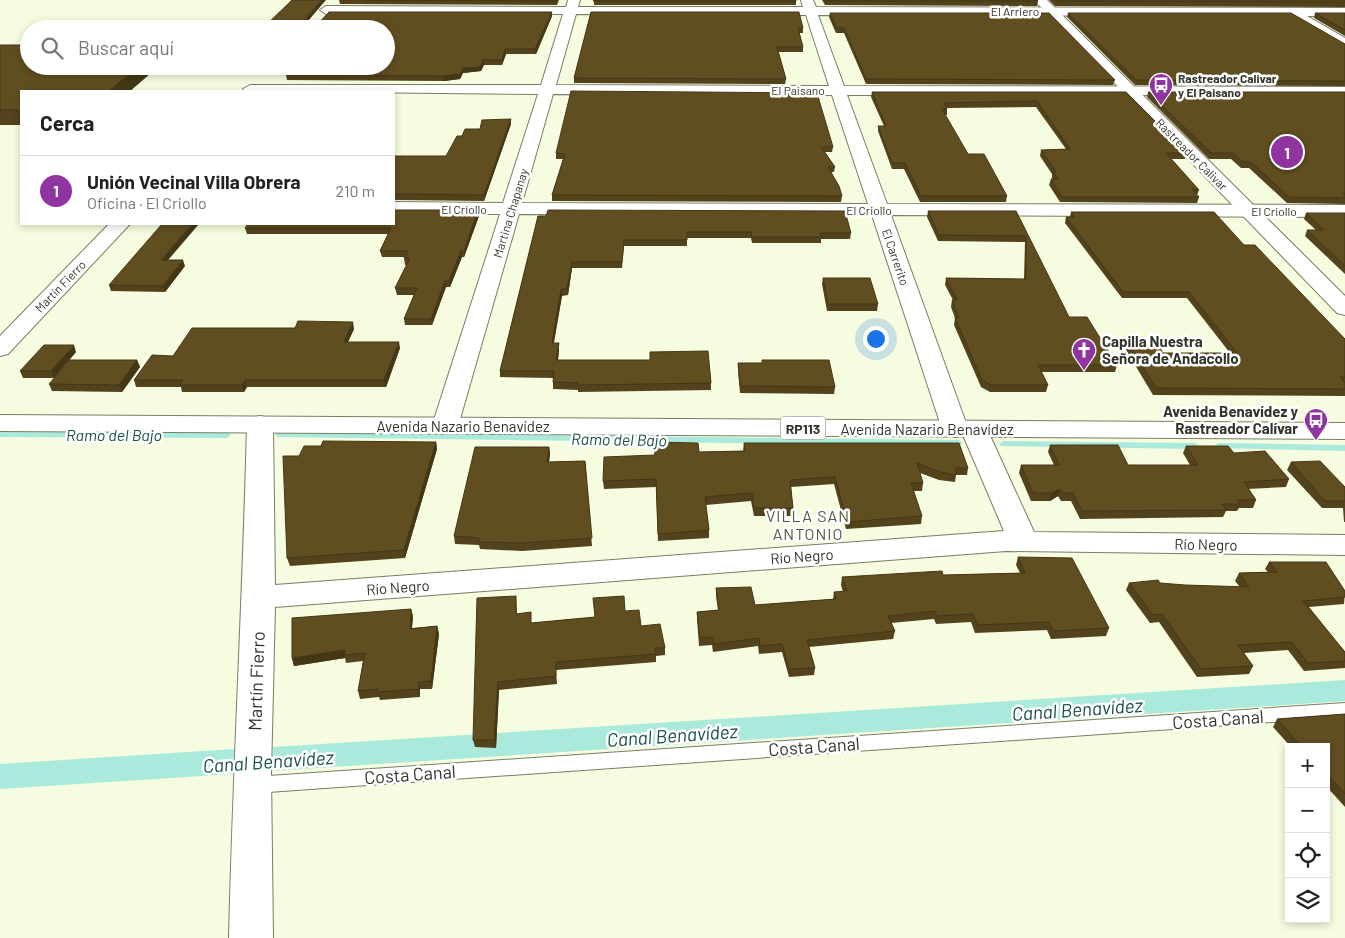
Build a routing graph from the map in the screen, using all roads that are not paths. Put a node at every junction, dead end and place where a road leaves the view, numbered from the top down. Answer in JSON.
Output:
{"nodes":[{"id":1,"x":335,"y":0,"type":"edge"},
{"id":2,"x":1040,"y":0,"type":"edge"},
{"id":3,"x":1273,"y":0,"type":"edge"},
{"id":4,"x":573,"y":5,"type":"edge"},
{"id":5,"x":809,"y":5,"type":"edge"},
{"id":6,"x":1051,"y":11,"type":"junction"},
{"id":7,"x":1292,"y":12,"type":"junction"},
{"id":8,"x":1345,"y":12,"type":"edge"},
{"id":9,"x":1345,"y":44,"type":"edge"},
{"id":10,"x":263,"y":75,"type":"edge"},
{"id":11,"x":548,"y":89,"type":"junction"},
{"id":12,"x":249,"y":90,"type":"edge"},
{"id":13,"x":838,"y":90,"type":"junction"},
{"id":14,"x":1129,"y":90,"type":"junction"},
{"id":15,"x":1345,"y":91,"type":"edge"},
{"id":16,"x":395,"y":208,"type":"edge"},
{"id":17,"x":511,"y":209,"type":"junction"},
{"id":18,"x":880,"y":210,"type":"junction"},
{"id":19,"x":1249,"y":211,"type":"junction"},
{"id":20,"x":1345,"y":211,"type":"edge"},
{"id":21,"x":119,"y":225,"type":"edge"},
{"id":22,"x":1345,"y":308,"type":"edge"},
{"id":23,"x":0,"y":348,"type":"edge"},
{"id":24,"x":0,"y":423,"type":"edge"},
{"id":25,"x":260,"y":424,"type":"junction"},
{"id":26,"x":446,"y":426,"type":"junction"},
{"id":27,"x":965,"y":429,"type":"junction"},
{"id":28,"x":1345,"y":432,"type":"edge"},
{"id":29,"x":1023,"y":541,"type":"junction"},
{"id":30,"x":1345,"y":545,"type":"edge"},
{"id":31,"x":259,"y":597,"type":"junction"},
{"id":32,"x":1345,"y":710,"type":"edge"},
{"id":33,"x":253,"y":769,"type":"junction"},
{"id":34,"x":251,"y":938,"type":"edge"}],
"edges":[{"from":1,"to":4,"type":"street","name":"El Arriero"},
{"from":2,"to":6,"type":"street","name":"Rastreador Calivar"},
{"from":3,"to":7,"type":"street"},
{"from":4,"to":5,"type":"street","name":"El Arriero"},
{"from":4,"to":11,"type":"street","name":"Martina Chapanay"},
{"from":5,"to":6,"type":"street","name":"El Arriero"},
{"from":5,"to":13,"type":"street","name":"El Carrerito"},
{"from":6,"to":7,"type":"street","name":"El Arriero"},
{"from":6,"to":14,"type":"street","name":"Rastreador Calivar"},
{"from":7,"to":8,"type":"street","name":"El Arriero"},
{"from":7,"to":9,"type":"street"},
{"from":10,"to":12,"type":"street"},
{"from":11,"to":12,"type":"street","name":"El Paisano"},
{"from":11,"to":13,"type":"street","name":"El Paisano"},
{"from":11,"to":17,"type":"street","name":"Martina Chapanay"},
{"from":13,"to":14,"type":"street","name":"El Paisano"},
{"from":13,"to":18,"type":"street","name":"El Carrerito"},
{"from":14,"to":15,"type":"street","name":"El Paisano"},
{"from":14,"to":19,"type":"street","name":"Rastreador Calivar"},
{"from":16,"to":17,"type":"street","name":"El Criollo"},
{"from":17,"to":18,"type":"street","name":"El Criollo"},
{"from":17,"to":26,"type":"street","name":"Martina Chapanay"},
{"from":18,"to":19,"type":"street","name":"El Criollo"},
{"from":18,"to":27,"type":"street","name":"El Carrerito"},
{"from":19,"to":20,"type":"street","name":"El Criollo"},
{"from":19,"to":22,"type":"street","name":"Rastreador Calivar"},
{"from":21,"to":23,"type":"street","name":"Martín Fierro"},
{"from":24,"to":25,"type":"street","name":"Avenida Nazario Benavídez","number":"RP113"},
{"from":25,"to":26,"type":"street","name":"Avenida Nazario Benavídez","number":"RP113"},
{"from":25,"to":31,"type":"street","name":"Martín Fierro"},
{"from":26,"to":27,"type":"street","name":"Avenida Nazario Benavídez","number":"RP113"},
{"from":27,"to":28,"type":"street","name":"Avenida Nazario Benavídez","number":"RP113"},
{"from":27,"to":29,"type":"street","name":"El Carrerito"},
{"from":29,"to":30,"type":"street","name":"Río Negro"},
{"from":29,"to":31,"type":"street","name":"Río Negro"},
{"from":31,"to":33,"type":"street","name":"Martín Fierro"},
{"from":32,"to":33,"type":"lane","name":"Costa Canal"},
{"from":33,"to":34,"type":"street","name":"Martín Fierro"}]}
